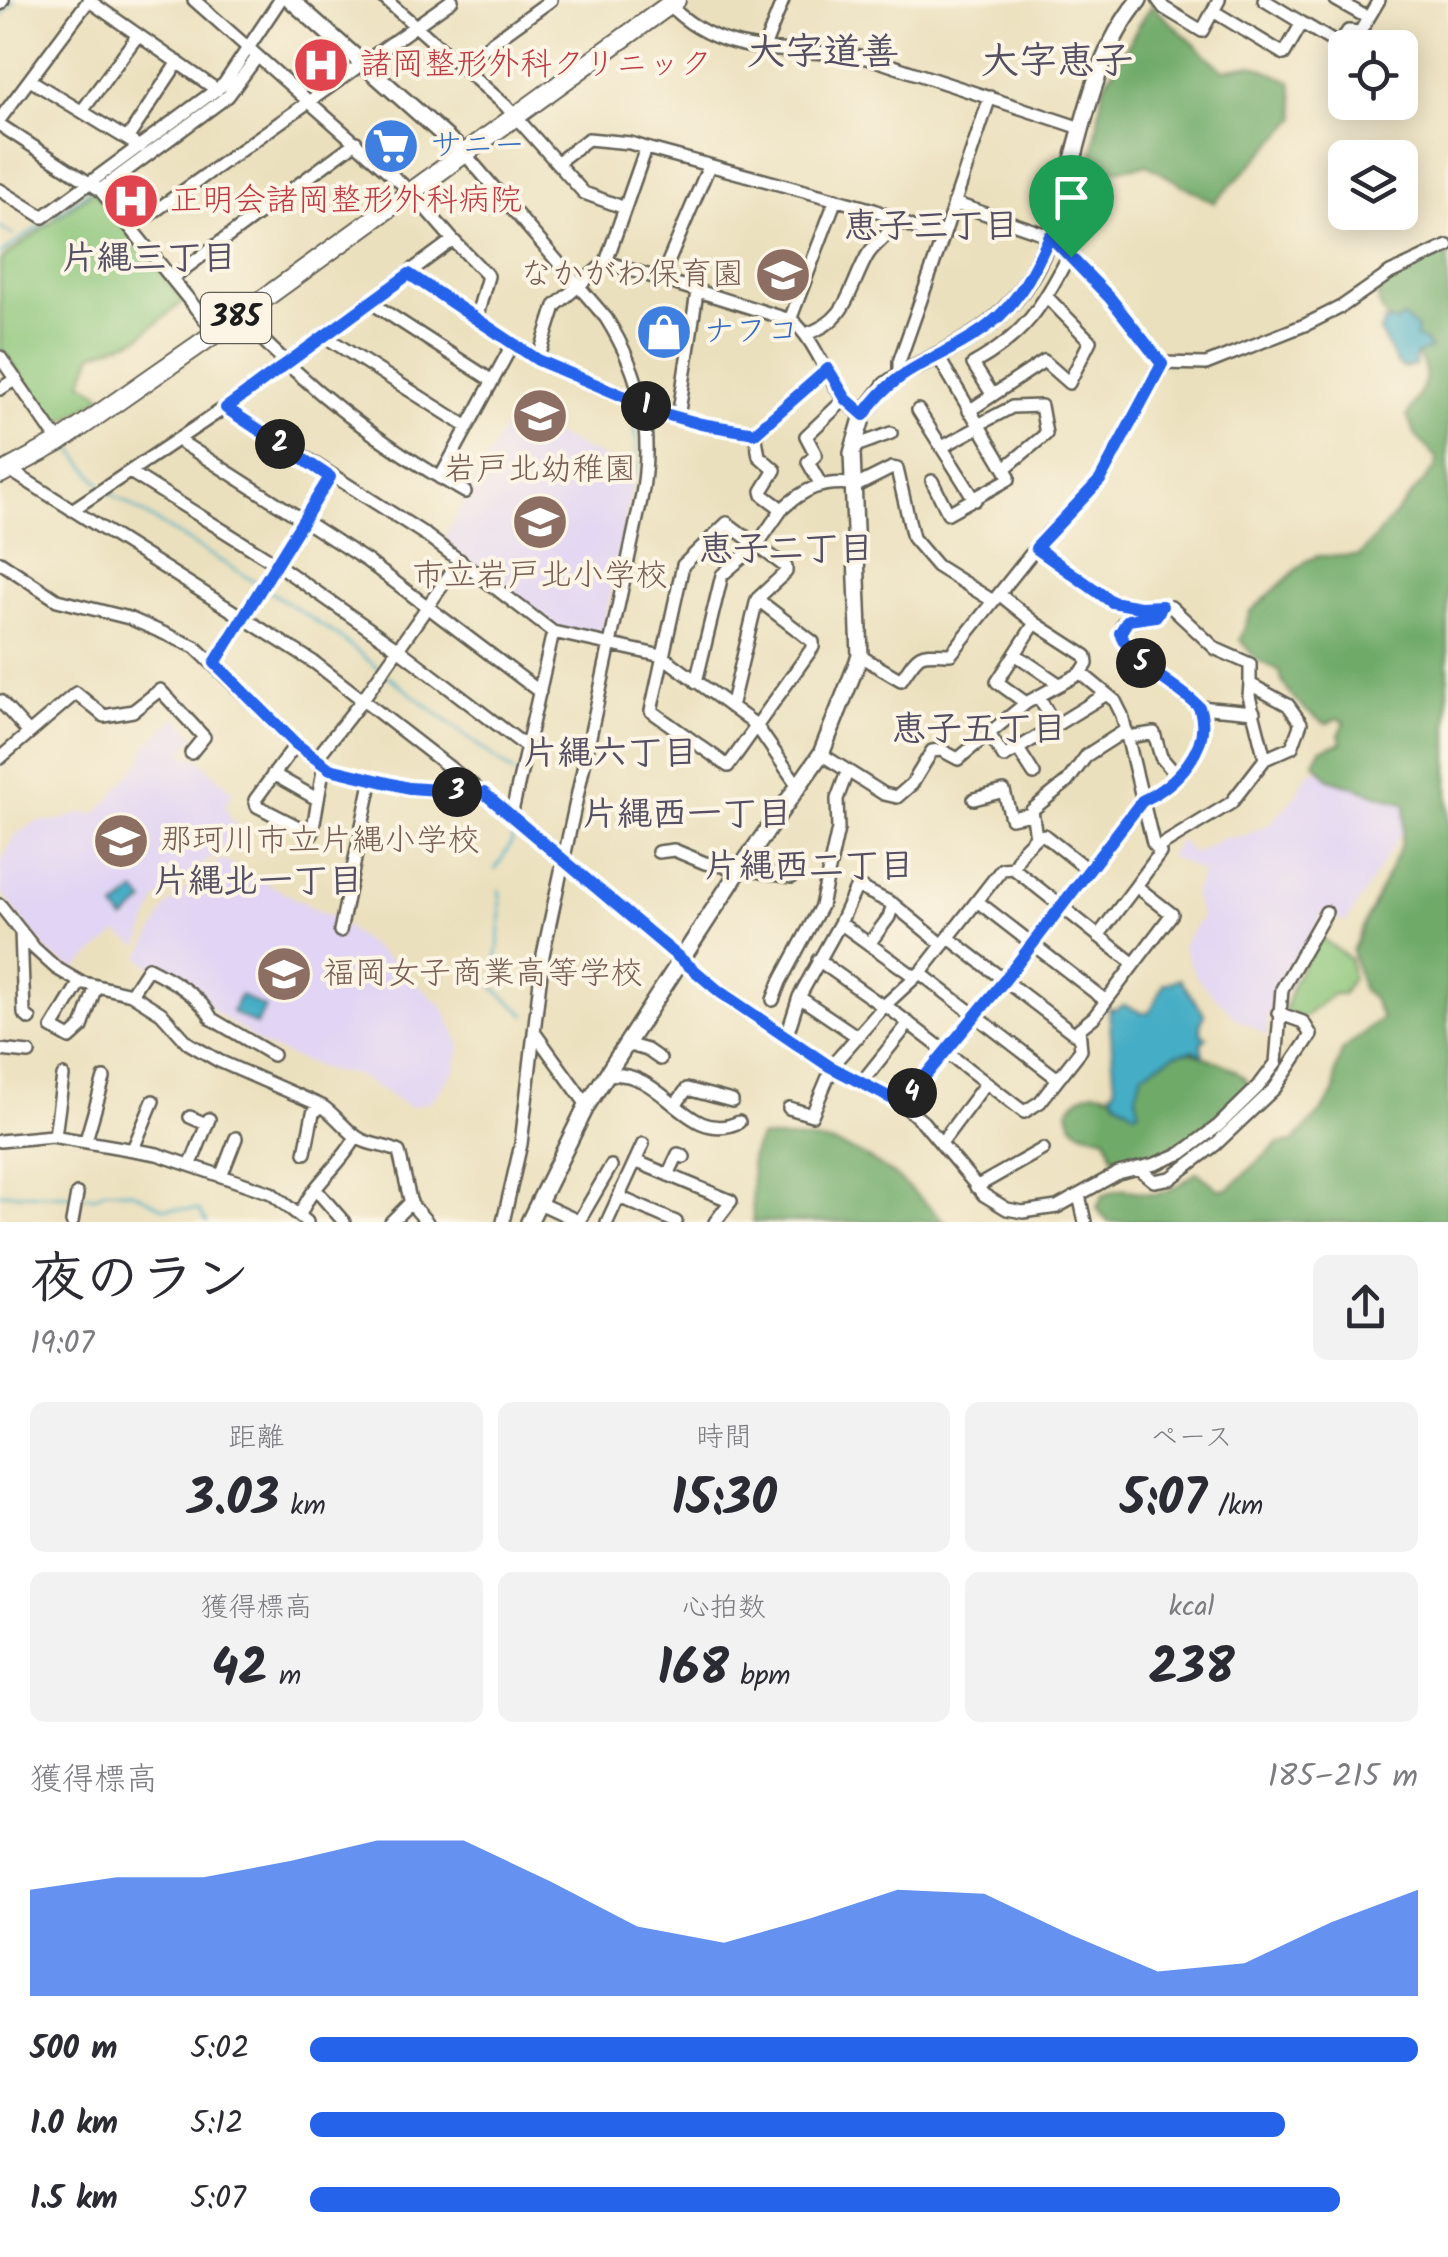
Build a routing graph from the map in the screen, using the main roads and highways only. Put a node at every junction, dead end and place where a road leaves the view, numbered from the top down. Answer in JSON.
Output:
{"nodes":[{"id":1,"x":291,"y":0,"type":"edge"},
{"id":2,"x":1140,"y":0,"type":"edge"},
{"id":3,"x":670,"y":2,"type":"edge"},
{"id":4,"x":465,"y":154,"type":"junction"},
{"id":5,"x":3,"y":470,"type":"edge"},
{"id":6,"x":529,"y":1222,"type":"edge"}],
"edges":[{"from":1,"to":4,"type":"main road"},
{"from":2,"to":6,"type":"main road"},
{"from":3,"to":4,"type":"highway","number":"385"},
{"from":4,"to":5,"type":"highway","number":"385"}]}
